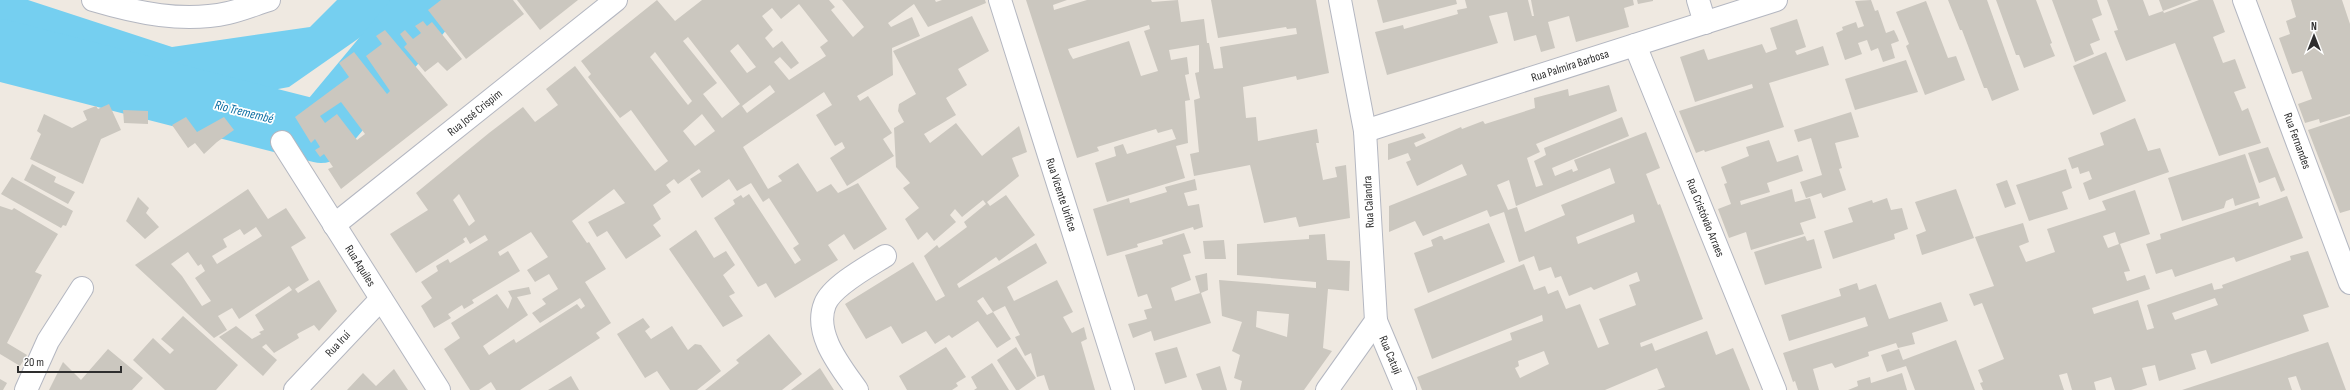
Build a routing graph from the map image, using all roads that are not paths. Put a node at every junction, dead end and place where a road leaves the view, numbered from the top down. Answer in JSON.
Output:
{"nodes":[{"id":1,"x":93,"y":0,"type":"edge"},
{"id":2,"x":269,"y":0,"type":"edge"},
{"id":3,"x":616,"y":0,"type":"edge"},
{"id":4,"x":1000,"y":0,"type":"edge"},
{"id":5,"x":1340,"y":0,"type":"edge"},
{"id":6,"x":1698,"y":0,"type":"edge"},
{"id":7,"x":1776,"y":0,"type":"edge"},
{"id":8,"x":2244,"y":0,"type":"edge"},
{"id":9,"x":1705,"y":23,"type":"junction"},
{"id":10,"x":1635,"y":45,"type":"junction"},
{"id":11,"x":1364,"y":131,"type":"junction"},
{"id":12,"x":282,"y":142,"type":"dead end"},
{"id":13,"x":334,"y":225,"type":"junction"},
{"id":14,"x":884,"y":256,"type":"dead end"},
{"id":15,"x":2350,"y":283,"type":"edge"},
{"id":16,"x":82,"y":288,"type":"dead end"},
{"id":17,"x":381,"y":299,"type":"junction"},
{"id":18,"x":1376,"y":320,"type":"junction"},
{"id":19,"x":26,"y":390,"type":"edge"},
{"id":20,"x":295,"y":390,"type":"edge"},
{"id":21,"x":439,"y":390,"type":"edge"},
{"id":22,"x":857,"y":390,"type":"edge"},
{"id":23,"x":1123,"y":390,"type":"edge"},
{"id":24,"x":1327,"y":390,"type":"edge"},
{"id":25,"x":1405,"y":390,"type":"edge"},
{"id":26,"x":1775,"y":390,"type":"edge"}],
"edges":[{"from":1,"to":2,"type":"street"},
{"from":3,"to":13,"type":"street","name":"Rua José Crispim"},
{"from":4,"to":23,"type":"street","name":"Rua Vicente Urifice"},
{"from":5,"to":11,"type":"street","name":"Rua Calandra"},
{"from":6,"to":9,"type":"street"},
{"from":7,"to":9,"type":"street","name":"Rua Palmira Barbosa"},
{"from":8,"to":15,"type":"street","name":"Rua Fernandes"},
{"from":9,"to":10,"type":"street","name":"Rua Palmira Barbosa"},
{"from":10,"to":11,"type":"street","name":"Rua Palmira Barbosa"},
{"from":10,"to":26,"type":"street","name":"Rua Cristóvão Arraes"},
{"from":11,"to":18,"type":"street","name":"Rua Calandra"},
{"from":12,"to":13,"type":"street","name":"Rua Aquiles"},
{"from":13,"to":17,"type":"street","name":"Rua Aquiles"},
{"from":14,"to":22,"type":"street"},
{"from":16,"to":19,"type":"street"},
{"from":17,"to":20,"type":"street","name":"Rua Iruí"},
{"from":17,"to":21,"type":"street","name":"Rua Aquiles"},
{"from":18,"to":24,"type":"street"},
{"from":18,"to":25,"type":"street","name":"Rua Catuji"}]}
